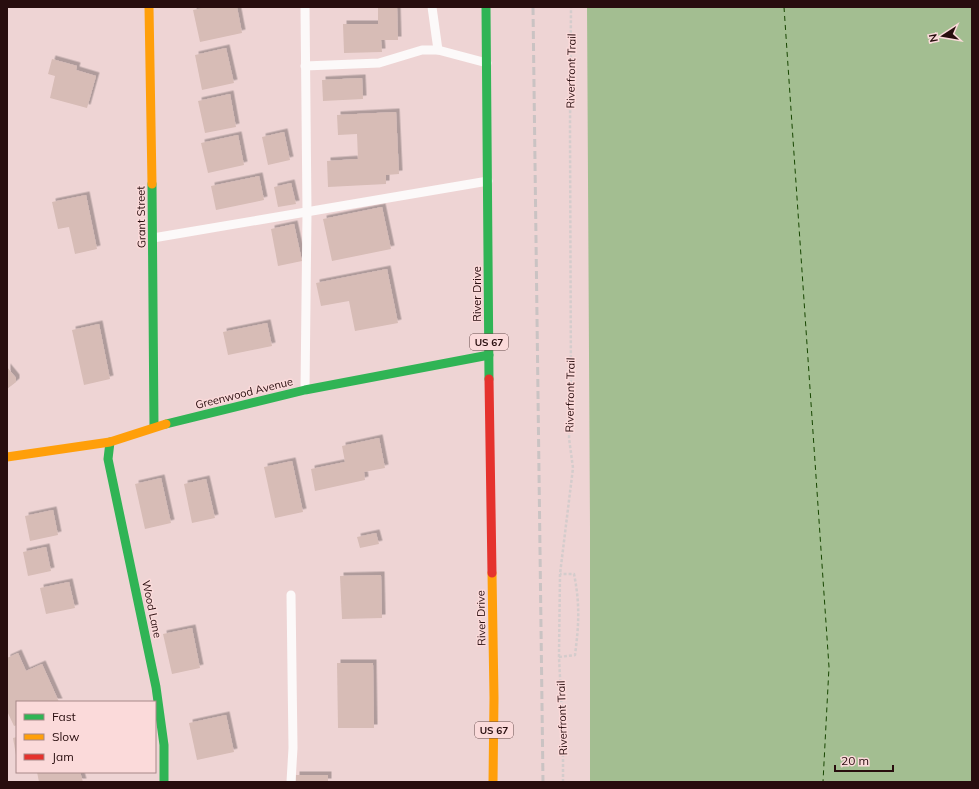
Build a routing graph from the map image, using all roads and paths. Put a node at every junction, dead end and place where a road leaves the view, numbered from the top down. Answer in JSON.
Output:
{"nodes":[{"id":1,"x":149,"y":7,"type":"edge"},
{"id":2,"x":305,"y":7,"type":"edge"},
{"id":3,"x":432,"y":7,"type":"edge"},
{"id":4,"x":486,"y":7,"type":"edge"},
{"id":5,"x":571,"y":7,"type":"edge"},
{"id":6,"x":438,"y":50,"type":"junction"},
{"id":7,"x":487,"y":63,"type":"junction"},
{"id":8,"x":305,"y":66,"type":"junction"},
{"id":9,"x":488,"y":182,"type":"junction"},
{"id":10,"x":306,"y":212,"type":"junction"},
{"id":11,"x":153,"y":238,"type":"junction"},
{"id":12,"x":489,"y":355,"type":"junction"},
{"id":13,"x":306,"y":390,"type":"junction"},
{"id":14,"x":154,"y":427,"type":"junction"},
{"id":15,"x":110,"y":442,"type":"junction"},
{"id":16,"x":7,"y":457,"type":"edge"},
{"id":17,"x":560,"y":574,"type":"junction"},
{"id":18,"x":291,"y":595,"type":"dead end"},
{"id":19,"x":560,"y":657,"type":"junction"},
{"id":20,"x":164,"y":782,"type":"edge"},
{"id":21,"x":291,"y":782,"type":"edge"},
{"id":22,"x":493,"y":782,"type":"edge"},
{"id":23,"x":563,"y":782,"type":"edge"}],
"edges":[{"from":1,"to":11,"type":"street","name":"Grant Street"},
{"from":2,"to":8,"type":"lane"},
{"from":3,"to":6,"type":"lane"},
{"from":4,"to":7,"type":"street","name":"River Drive","number":"US 67"},
{"from":5,"to":17,"type":"path","name":"Riverfront Trail"},
{"from":6,"to":7,"type":"lane"},
{"from":6,"to":8,"type":"lane"},
{"from":7,"to":9,"type":"street","name":"River Drive","number":"US 67"},
{"from":8,"to":10,"type":"lane"},
{"from":9,"to":10,"type":"lane"},
{"from":9,"to":12,"type":"street","name":"River Drive","number":"US 67"},
{"from":10,"to":11,"type":"lane"},
{"from":10,"to":13,"type":"lane"},
{"from":11,"to":14,"type":"street","name":"Grant Street"},
{"from":12,"to":13,"type":"street","name":"Greenwood Avenue"},
{"from":12,"to":22,"type":"street","name":"River Drive","number":"US 67"},
{"from":13,"to":14,"type":"street","name":"Greenwood Avenue"},
{"from":14,"to":15,"type":"street","name":"Greenwood Avenue"},
{"from":15,"to":16,"type":"street","name":"Greenwood Avenue"},
{"from":15,"to":20,"type":"street","name":"Wood Lane"},
{"from":17,"to":19,"type":"path","name":"Riverfront Trail"},
{"from":17,"to":19,"type":"path"},
{"from":18,"to":21,"type":"lane"},
{"from":19,"to":23,"type":"path","name":"Riverfront Trail"}]}
